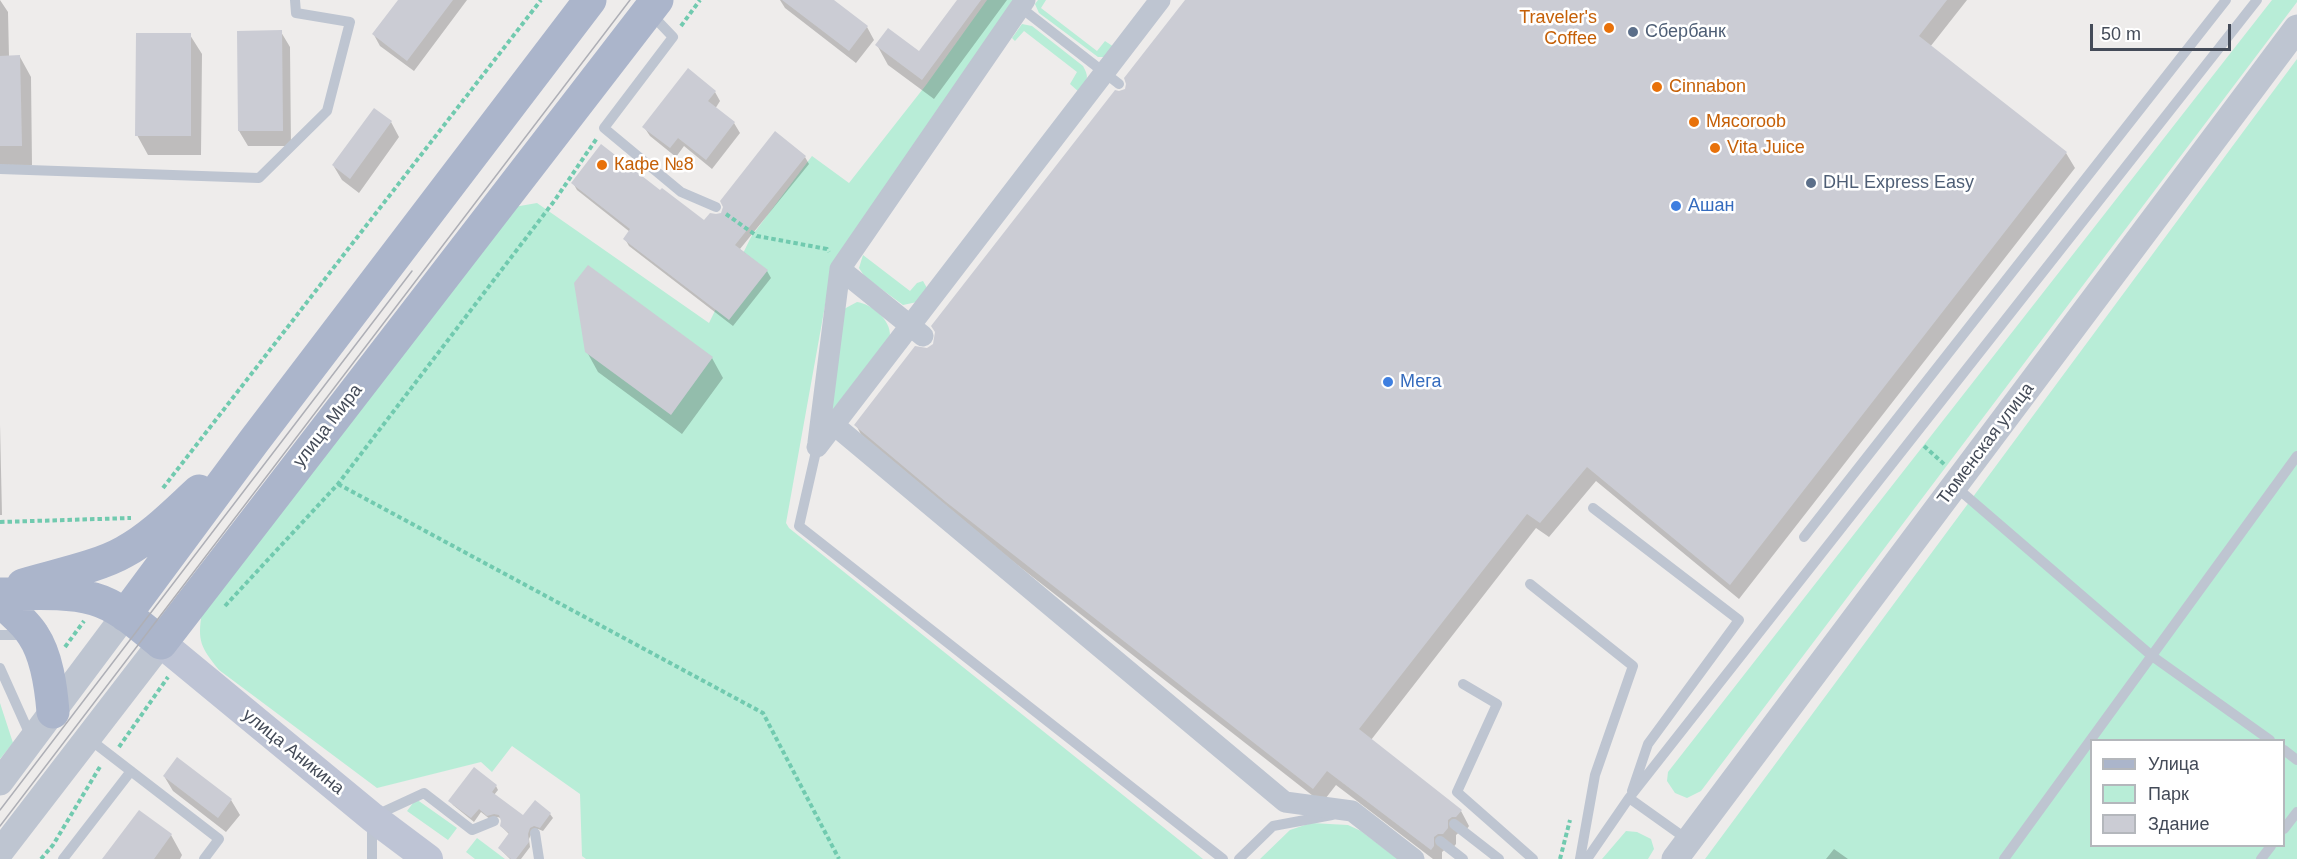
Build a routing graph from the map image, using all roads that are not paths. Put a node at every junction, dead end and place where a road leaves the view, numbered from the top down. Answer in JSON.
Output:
{"nodes":[{"id":1,"x":295,"y":0,"type":"edge"},
{"id":2,"x":590,"y":0,"type":"edge"},
{"id":3,"x":1160,"y":0,"type":"edge"},
{"id":4,"x":2226,"y":0,"type":"edge"},
{"id":5,"x":2257,"y":0,"type":"edge"},
{"id":6,"x":1022,"y":4,"type":"edge"},
{"id":7,"x":653,"y":6,"type":"edge"},
{"id":8,"x":2297,"y":28,"type":"edge"},
{"id":9,"x":1112,"y":79,"type":"junction"},
{"id":10,"x":0,"y":169,"type":"edge"},
{"id":11,"x":716,"y":207,"type":"road end"},
{"id":12,"x":840,"y":269,"type":"junction"},
{"id":13,"x":916,"y":331,"type":"junction"},
{"id":14,"x":833,"y":424,"type":"junction"},
{"id":15,"x":254,"y":441,"type":"junction"},
{"id":16,"x":817,"y":447,"type":"junction"},
{"id":17,"x":2297,"y":456,"type":"edge"},
{"id":18,"x":1953,"y":488,"type":"junction"},
{"id":19,"x":1593,"y":508,"type":"dead end"},
{"id":20,"x":1804,"y":537,"type":"dead end"},
{"id":21,"x":1530,"y":584,"type":"dead end"},
{"id":22,"x":0,"y":592,"type":"edge"},
{"id":23,"x":0,"y":601,"type":"edge"},
{"id":24,"x":125,"y":615,"type":"junction"},
{"id":25,"x":0,"y":635,"type":"edge"},
{"id":26,"x":38,"y":646,"type":"junction"},
{"id":27,"x":170,"y":651,"type":"junction"},
{"id":28,"x":2152,"y":656,"type":"junction"},
{"id":29,"x":0,"y":668,"type":"edge"},
{"id":30,"x":1463,"y":684,"type":"dead end"},
{"id":31,"x":53,"y":712,"type":"junction"},
{"id":32,"x":88,"y":738,"type":"junction"},
{"id":33,"x":2091,"y":739,"type":"edge"},
{"id":34,"x":2267,"y":739,"type":"edge"},
{"id":35,"x":32,"y":740,"type":"junction"},
{"id":36,"x":2090,"y":741,"type":"edge"},
{"id":37,"x":131,"y":771,"type":"junction"},
{"id":38,"x":0,"y":782,"type":"edge"},
{"id":39,"x":1629,"y":798,"type":"junction"},
{"id":40,"x":1352,"y":811,"type":"junction"},
{"id":41,"x":2297,"y":812,"type":"edge"},
{"id":42,"x":372,"y":817,"type":"junction"},
{"id":43,"x":494,"y":821,"type":"dead end"},
{"id":44,"x":1454,"y":824,"type":"dead end"},
{"id":45,"x":2285,"y":827,"type":"edge"},
{"id":46,"x":536,"y":833,"type":"dead end"},
{"id":47,"x":1440,"y":841,"type":"dead end"},
{"id":48,"x":2270,"y":847,"type":"edge"},
{"id":49,"x":1682,"y":850,"type":"edge"},
{"id":50,"x":0,"y":852,"type":"edge"},
{"id":51,"x":63,"y":859,"type":"edge"},
{"id":52,"x":204,"y":859,"type":"edge"},
{"id":53,"x":372,"y":859,"type":"edge"},
{"id":54,"x":428,"y":859,"type":"edge"},
{"id":55,"x":539,"y":859,"type":"edge"},
{"id":56,"x":1223,"y":859,"type":"edge"},
{"id":57,"x":1239,"y":859,"type":"edge"},
{"id":58,"x":1414,"y":859,"type":"edge"},
{"id":59,"x":1463,"y":859,"type":"edge"},
{"id":60,"x":1499,"y":859,"type":"edge"},
{"id":61,"x":1533,"y":859,"type":"edge"},
{"id":62,"x":1580,"y":859,"type":"edge"},
{"id":63,"x":1587,"y":859,"type":"edge"},
{"id":64,"x":2004,"y":859,"type":"edge"},
{"id":65,"x":2261,"y":859,"type":"edge"}],
"edges":[{"from":1,"to":10,"type":"lane"},
{"from":2,"to":15,"type":"main road"},
{"from":3,"to":9,"type":"street"},
{"from":4,"to":20,"type":"lane"},
{"from":5,"to":39,"type":"lane"},
{"from":6,"to":9,"type":"lane"},
{"from":6,"to":12,"type":"street"},
{"from":7,"to":11,"type":"lane"},
{"from":7,"to":27,"type":"main road","name":"улица Мира"},
{"from":8,"to":18,"type":"street","name":"Тюменская улица"},
{"from":9,"to":13,"type":"street"},
{"from":12,"to":13,"type":"street"},
{"from":12,"to":16,"type":"street"},
{"from":13,"to":14,"type":"street"},
{"from":14,"to":16,"type":"street"},
{"from":14,"to":40,"type":"street"},
{"from":15,"to":22,"type":"main road"},
{"from":15,"to":24,"type":"main road"},
{"from":16,"to":56,"type":"lane"},
{"from":17,"to":28,"type":"lane"},
{"from":18,"to":28,"type":"lane"},
{"from":18,"to":49,"type":"street","name":"Тюменская улица"},
{"from":19,"to":39,"type":"lane"},
{"from":21,"to":62,"type":"lane"},
{"from":22,"to":24,"type":"main road"},
{"from":23,"to":26,"type":"main road"},
{"from":24,"to":27,"type":"main road"},
{"from":24,"to":31,"type":"street"},
{"from":25,"to":26,"type":"lane"},
{"from":26,"to":31,"type":"main road"},
{"from":27,"to":32,"type":"street","name":"улица Мира"},
{"from":27,"to":42,"type":"main road","name":"улица Аникина"},
{"from":28,"to":33,"type":"lane"},
{"from":28,"to":34,"type":"lane"},
{"from":29,"to":35,"type":"lane"},
{"from":30,"to":61,"type":"lane"},
{"from":31,"to":35,"type":"street"},
{"from":32,"to":37,"type":"lane"},
{"from":32,"to":50,"type":"street","name":"улица Мира"},
{"from":35,"to":38,"type":"street"},
{"from":36,"to":64,"type":"lane"},
{"from":37,"to":51,"type":"lane"},
{"from":37,"to":52,"type":"lane"},
{"from":39,"to":49,"type":"lane"},
{"from":39,"to":63,"type":"lane"},
{"from":40,"to":57,"type":"lane"},
{"from":40,"to":58,"type":"street"},
{"from":41,"to":45,"type":"lane"},
{"from":42,"to":43,"type":"lane"},
{"from":42,"to":53,"type":"lane"},
{"from":42,"to":54,"type":"main road","name":"улица Аникина"},
{"from":44,"to":60,"type":"lane"},
{"from":46,"to":55,"type":"lane"},
{"from":47,"to":59,"type":"lane"},
{"from":48,"to":65,"type":"lane"}]}
